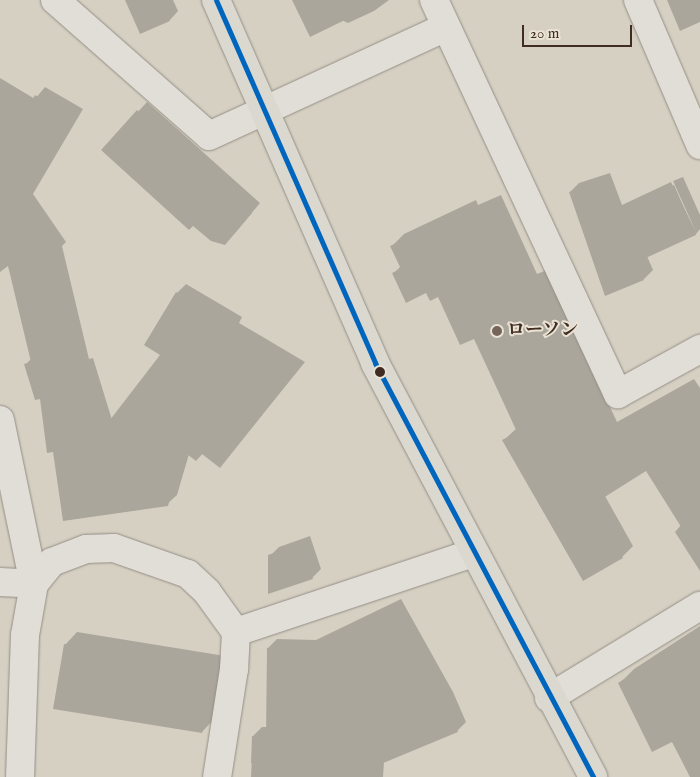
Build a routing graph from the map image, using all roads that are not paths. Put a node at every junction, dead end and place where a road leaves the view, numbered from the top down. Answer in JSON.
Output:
{"nodes":[{"id":1,"x":55,"y":0,"type":"edge"},
{"id":2,"x":216,"y":0,"type":"edge"},
{"id":3,"x":434,"y":0,"type":"edge"},
{"id":4,"x":638,"y":0,"type":"edge"},
{"id":5,"x":446,"y":27,"type":"junction"},
{"id":6,"x":262,"y":109,"type":"junction"},
{"id":7,"x":700,"y":145,"type":"edge"},
{"id":8,"x":700,"y":349,"type":"edge"},
{"id":9,"x":0,"y":420,"type":"edge"},
{"id":10,"x":473,"y":553,"type":"junction"},
{"id":11,"x":0,"y":582,"type":"edge"},
{"id":12,"x":34,"y":584,"type":"junction"},
{"id":13,"x":700,"y":606,"type":"edge"},
{"id":14,"x":236,"y":632,"type":"junction"},
{"id":15,"x":549,"y":698,"type":"junction"},
{"id":16,"x":20,"y":777,"type":"edge"},
{"id":17,"x":217,"y":777,"type":"edge"},
{"id":18,"x":593,"y":777,"type":"edge"}],
"edges":[{"from":1,"to":6,"type":"street"},
{"from":2,"to":6,"type":"main road"},
{"from":3,"to":5,"type":"street"},
{"from":4,"to":7,"type":"street"},
{"from":5,"to":6,"type":"street"},
{"from":5,"to":8,"type":"street"},
{"from":6,"to":10,"type":"main road"},
{"from":9,"to":12,"type":"street"},
{"from":10,"to":14,"type":"street"},
{"from":10,"to":15,"type":"main road"},
{"from":11,"to":12,"type":"street"},
{"from":12,"to":14,"type":"street"},
{"from":12,"to":16,"type":"street"},
{"from":13,"to":15,"type":"street"},
{"from":14,"to":17,"type":"street"},
{"from":15,"to":18,"type":"main road"}]}
